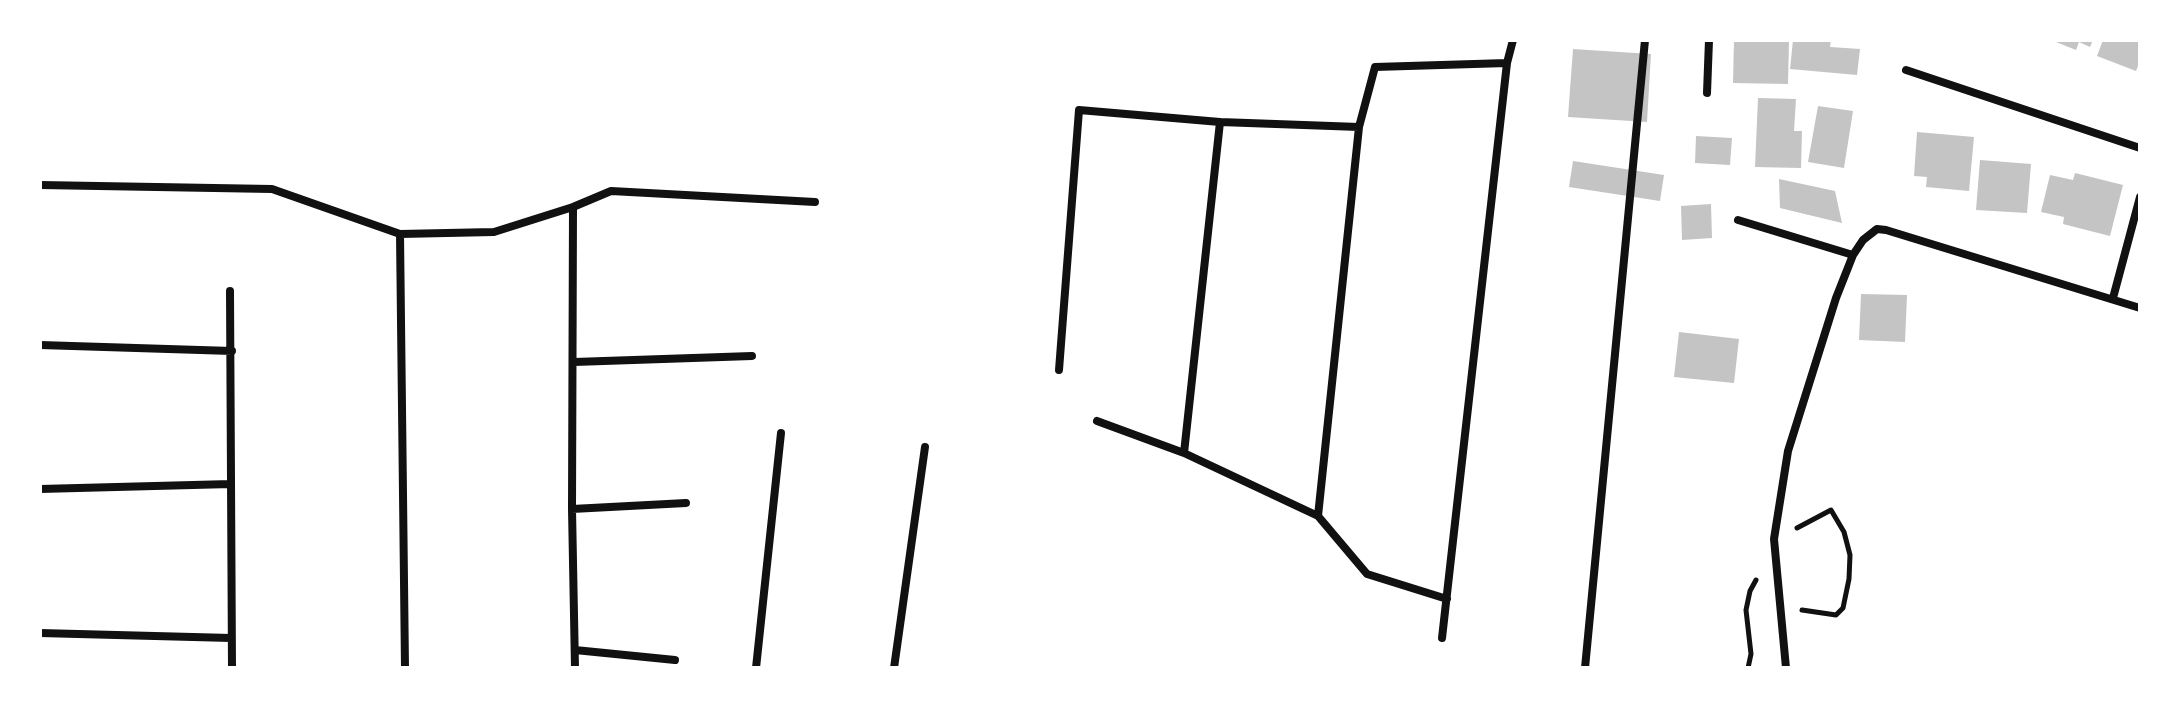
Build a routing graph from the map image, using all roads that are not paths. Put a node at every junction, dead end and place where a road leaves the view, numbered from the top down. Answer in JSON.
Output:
{"nodes":[{"id":1,"x":1513,"y":40,"type":"edge"},
{"id":2,"x":1645,"y":40,"type":"edge"},
{"id":3,"x":1709,"y":40,"type":"edge"},
{"id":4,"x":1507,"y":63,"type":"junction"},
{"id":5,"x":1906,"y":70,"type":"dead end"},
{"id":6,"x":1707,"y":93,"type":"dead end"},
{"id":7,"x":1220,"y":122,"type":"junction"},
{"id":8,"x":1359,"y":127,"type":"junction"},
{"id":9,"x":2140,"y":148,"type":"edge"},
{"id":10,"x":40,"y":185,"type":"edge"},
{"id":11,"x":2140,"y":197,"type":"edge"},
{"id":12,"x":815,"y":202,"type":"dead end"},
{"id":13,"x":573,"y":207,"type":"junction"},
{"id":14,"x":1738,"y":220,"type":"dead end"},
{"id":15,"x":400,"y":234,"type":"junction"},
{"id":16,"x":1853,"y":255,"type":"junction"},
{"id":17,"x":230,"y":291,"type":"dead end"},
{"id":18,"x":2113,"y":298,"type":"junction"},
{"id":19,"x":2140,"y":308,"type":"edge"},
{"id":20,"x":40,"y":345,"type":"edge"},
{"id":21,"x":232,"y":351,"type":"junction"},
{"id":22,"x":752,"y":356,"type":"dead end"},
{"id":23,"x":574,"y":362,"type":"junction"},
{"id":24,"x":1059,"y":370,"type":"dead end"},
{"id":25,"x":1097,"y":421,"type":"dead end"},
{"id":26,"x":781,"y":433,"type":"dead end"},
{"id":27,"x":925,"y":447,"type":"dead end"},
{"id":28,"x":1184,"y":453,"type":"junction"},
{"id":29,"x":231,"y":484,"type":"junction"},
{"id":30,"x":40,"y":489,"type":"edge"},
{"id":31,"x":686,"y":503,"type":"dead end"},
{"id":32,"x":572,"y":509,"type":"junction"},
{"id":33,"x":1318,"y":516,"type":"junction"},
{"id":34,"x":1447,"y":599,"type":"junction"},
{"id":35,"x":40,"y":633,"type":"edge"},
{"id":36,"x":231,"y":638,"type":"junction"},
{"id":37,"x":1442,"y":638,"type":"dead end"},
{"id":38,"x":575,"y":650,"type":"junction"},
{"id":39,"x":675,"y":660,"type":"dead end"},
{"id":40,"x":232,"y":668,"type":"edge"},
{"id":41,"x":405,"y":668,"type":"edge"},
{"id":42,"x":575,"y":668,"type":"edge"},
{"id":43,"x":756,"y":668,"type":"edge"},
{"id":44,"x":894,"y":668,"type":"edge"},
{"id":45,"x":1585,"y":668,"type":"edge"},
{"id":46,"x":1786,"y":668,"type":"edge"}],
"edges":[{"from":1,"to":4,"type":"street"},
{"from":2,"to":45,"type":"street"},
{"from":3,"to":6,"type":"street"},
{"from":4,"to":8,"type":"street"},
{"from":4,"to":34,"type":"street"},
{"from":5,"to":9,"type":"street"},
{"from":7,"to":8,"type":"street"},
{"from":7,"to":24,"type":"street"},
{"from":7,"to":28,"type":"street"},
{"from":8,"to":33,"type":"street"},
{"from":10,"to":15,"type":"street"},
{"from":11,"to":18,"type":"street"},
{"from":12,"to":13,"type":"street"},
{"from":13,"to":15,"type":"street"},
{"from":13,"to":23,"type":"street"},
{"from":14,"to":16,"type":"street"},
{"from":15,"to":41,"type":"street"},
{"from":16,"to":18,"type":"street"},
{"from":16,"to":46,"type":"street"},
{"from":17,"to":21,"type":"street"},
{"from":18,"to":19,"type":"street"},
{"from":20,"to":21,"type":"street"},
{"from":21,"to":29,"type":"street"},
{"from":22,"to":23,"type":"street"},
{"from":23,"to":32,"type":"street"},
{"from":25,"to":28,"type":"street"},
{"from":26,"to":43,"type":"street"},
{"from":27,"to":44,"type":"street"},
{"from":28,"to":33,"type":"street"},
{"from":29,"to":30,"type":"street"},
{"from":29,"to":36,"type":"street"},
{"from":31,"to":32,"type":"street"},
{"from":32,"to":38,"type":"street"},
{"from":33,"to":34,"type":"street"},
{"from":34,"to":37,"type":"street"},
{"from":35,"to":36,"type":"street"},
{"from":36,"to":40,"type":"street"},
{"from":38,"to":39,"type":"street"},
{"from":38,"to":42,"type":"street"}]}
